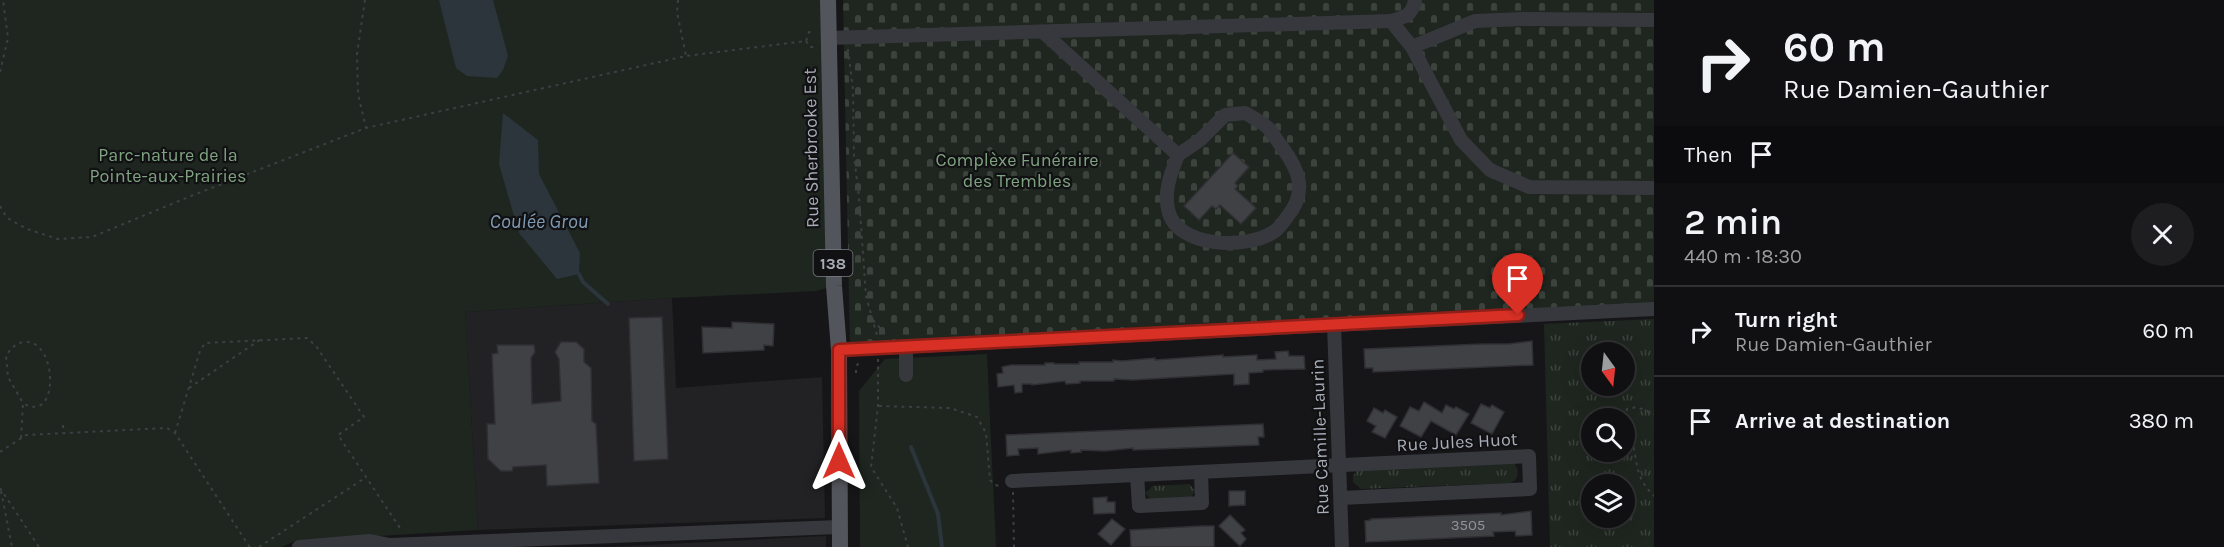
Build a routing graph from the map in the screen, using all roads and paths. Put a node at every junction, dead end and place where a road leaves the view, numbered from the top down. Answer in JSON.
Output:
{"nodes":[{"id":1,"x":3,"y":0,"type":"edge"},
{"id":2,"x":365,"y":0,"type":"edge"},
{"id":3,"x":678,"y":0,"type":"edge"},
{"id":4,"x":828,"y":0,"type":"edge"},
{"id":5,"x":1415,"y":0,"type":"edge"},
{"id":6,"x":1391,"y":21,"type":"junction"},
{"id":7,"x":1654,"y":21,"type":"edge"},
{"id":8,"x":809,"y":32,"type":"dead end"},
{"id":9,"x":1043,"y":32,"type":"junction"},
{"id":10,"x":828,"y":38,"type":"junction"},
{"id":11,"x":806,"y":41,"type":"junction"},
{"id":12,"x":810,"y":47,"type":"dead end"},
{"id":13,"x":1412,"y":47,"type":"junction"},
{"id":14,"x":848,"y":48,"type":"dead end"},
{"id":15,"x":686,"y":56,"type":"junction"},
{"id":16,"x":0,"y":72,"type":"edge"},
{"id":17,"x":366,"y":128,"type":"junction"},
{"id":18,"x":1178,"y":155,"type":"junction"},
{"id":19,"x":1654,"y":188,"type":"edge"},
{"id":20,"x":0,"y":206,"type":"edge"},
{"id":21,"x":1654,"y":309,"type":"edge"},
{"id":22,"x":872,"y":318,"type":"junction"},
{"id":23,"x":1334,"y":325,"type":"junction"},
{"id":24,"x":261,"y":339,"type":"junction"},
{"id":25,"x":878,"y":339,"type":"dead end"},
{"id":26,"x":889,"y":340,"type":"dead end"},
{"id":27,"x":906,"y":346,"type":"junction"},
{"id":28,"x":839,"y":350,"type":"junction"},
{"id":29,"x":878,"y":358,"type":"dead end"},
{"id":30,"x":863,"y":360,"type":"dead end"},
{"id":31,"x":856,"y":373,"type":"dead end"},
{"id":32,"x":906,"y":375,"type":"dead end"},
{"id":33,"x":189,"y":388,"type":"junction"},
{"id":34,"x":23,"y":403,"type":"junction"},
{"id":35,"x":878,"y":406,"type":"junction"},
{"id":36,"x":1632,"y":408,"type":"edge"},
{"id":37,"x":1654,"y":414,"type":"edge"},
{"id":38,"x":63,"y":425,"type":"dead end"},
{"id":39,"x":63,"y":433,"type":"junction"},
{"id":40,"x":175,"y":433,"type":"junction"},
{"id":41,"x":21,"y":438,"type":"junction"},
{"id":42,"x":0,"y":452,"type":"edge"},
{"id":43,"x":1635,"y":453,"type":"edge"},
{"id":44,"x":1339,"y":465,"type":"junction"},
{"id":45,"x":1201,"y":472,"type":"junction"},
{"id":46,"x":1137,"y":475,"type":"junction"},
{"id":47,"x":365,"y":478,"type":"junction"},
{"id":48,"x":1007,"y":484,"type":"junction"},
{"id":49,"x":0,"y":489,"type":"edge"},
{"id":50,"x":1654,"y":496,"type":"edge"},
{"id":51,"x":1341,"y":498,"type":"junction"},
{"id":52,"x":839,"y":526,"type":"junction"},
{"id":53,"x":402,"y":531,"type":"dead end"},
{"id":54,"x":656,"y":534,"type":"junction"},
{"id":55,"x":388,"y":546,"type":"edge"},
{"id":56,"x":12,"y":547,"type":"edge"},
{"id":57,"x":39,"y":547,"type":"edge"},
{"id":58,"x":248,"y":547,"type":"edge"},
{"id":59,"x":257,"y":547,"type":"edge"},
{"id":60,"x":299,"y":547,"type":"edge"},
{"id":61,"x":663,"y":547,"type":"edge"},
{"id":62,"x":840,"y":547,"type":"edge"},
{"id":63,"x":908,"y":547,"type":"edge"},
{"id":64,"x":1014,"y":547,"type":"edge"},
{"id":65,"x":1342,"y":547,"type":"edge"}],
"edges":[{"from":1,"to":16,"type":"path"},
{"from":2,"to":17,"type":"path"},
{"from":3,"to":15,"type":"path"},
{"from":4,"to":10,"type":"main road","name":"Rue Sherbrooke Est","number":"138"},
{"from":5,"to":6,"type":"street"},
{"from":6,"to":9,"type":"street"},
{"from":6,"to":13,"type":"street"},
{"from":7,"to":13,"type":"street"},
{"from":8,"to":11,"type":"path"},
{"from":9,"to":10,"type":"street"},
{"from":9,"to":18,"type":"street"},
{"from":10,"to":28,"type":"main road","name":"Rue Sherbrooke Est","number":"138"},
{"from":11,"to":12,"type":"path"},
{"from":11,"to":15,"type":"path"},
{"from":13,"to":19,"type":"street"},
{"from":14,"to":22,"type":"path"},
{"from":15,"to":17,"type":"path"},
{"from":17,"to":20,"type":"path"},
{"from":18,"to":18,"type":"street"},
{"from":21,"to":23,"type":"street"},
{"from":22,"to":25,"type":"path"},
{"from":22,"to":26,"type":"path"},
{"from":23,"to":27,"type":"street"},
{"from":23,"to":44,"type":"street","name":"Rue Camille-Laurin"},
{"from":24,"to":33,"type":"path"},
{"from":24,"to":33,"type":"path"},
{"from":24,"to":47,"type":"path"},
{"from":27,"to":28,"type":"street"},
{"from":27,"to":32,"type":"street"},
{"from":28,"to":52,"type":"main road","name":"Rue Sherbrooke Est","number":"138"},
{"from":29,"to":35,"type":"path"},
{"from":30,"to":31,"type":"path"},
{"from":33,"to":40,"type":"path"},
{"from":34,"to":34,"type":"path"},
{"from":34,"to":41,"type":"path"},
{"from":35,"to":48,"type":"path"},
{"from":35,"to":63,"type":"path"},
{"from":36,"to":37,"type":"path"},
{"from":38,"to":39,"type":"path"},
{"from":39,"to":40,"type":"path"},
{"from":39,"to":41,"type":"path"},
{"from":40,"to":58,"type":"path"},
{"from":41,"to":42,"type":"path"},
{"from":43,"to":50,"type":"path"},
{"from":44,"to":45,"type":"street","name":"Rue Jules Huot"},
{"from":44,"to":51,"type":"street","name":"Rue Camille-Laurin"},
{"from":44,"to":51,"type":"street","name":"Rue Jules Huot"},
{"from":45,"to":46,"type":"street","name":"Rue Jules Huot"},
{"from":45,"to":46,"type":"street"},
{"from":46,"to":48,"type":"street","name":"Rue Jules Huot"},
{"from":47,"to":53,"type":"path"},
{"from":47,"to":59,"type":"path"},
{"from":48,"to":64,"type":"path"},
{"from":49,"to":56,"type":"path"},
{"from":49,"to":57,"type":"path"},
{"from":51,"to":65,"type":"street","name":"Rue Camille-Laurin"},
{"from":52,"to":54,"type":"street"},
{"from":52,"to":62,"type":"main road","name":"Rue Sherbrooke Est","number":"138"},
{"from":54,"to":55,"type":"street"},
{"from":54,"to":61,"type":"street"},
{"from":55,"to":60,"type":"street"},
{"from":58,"to":59,"type":"path"}]}
